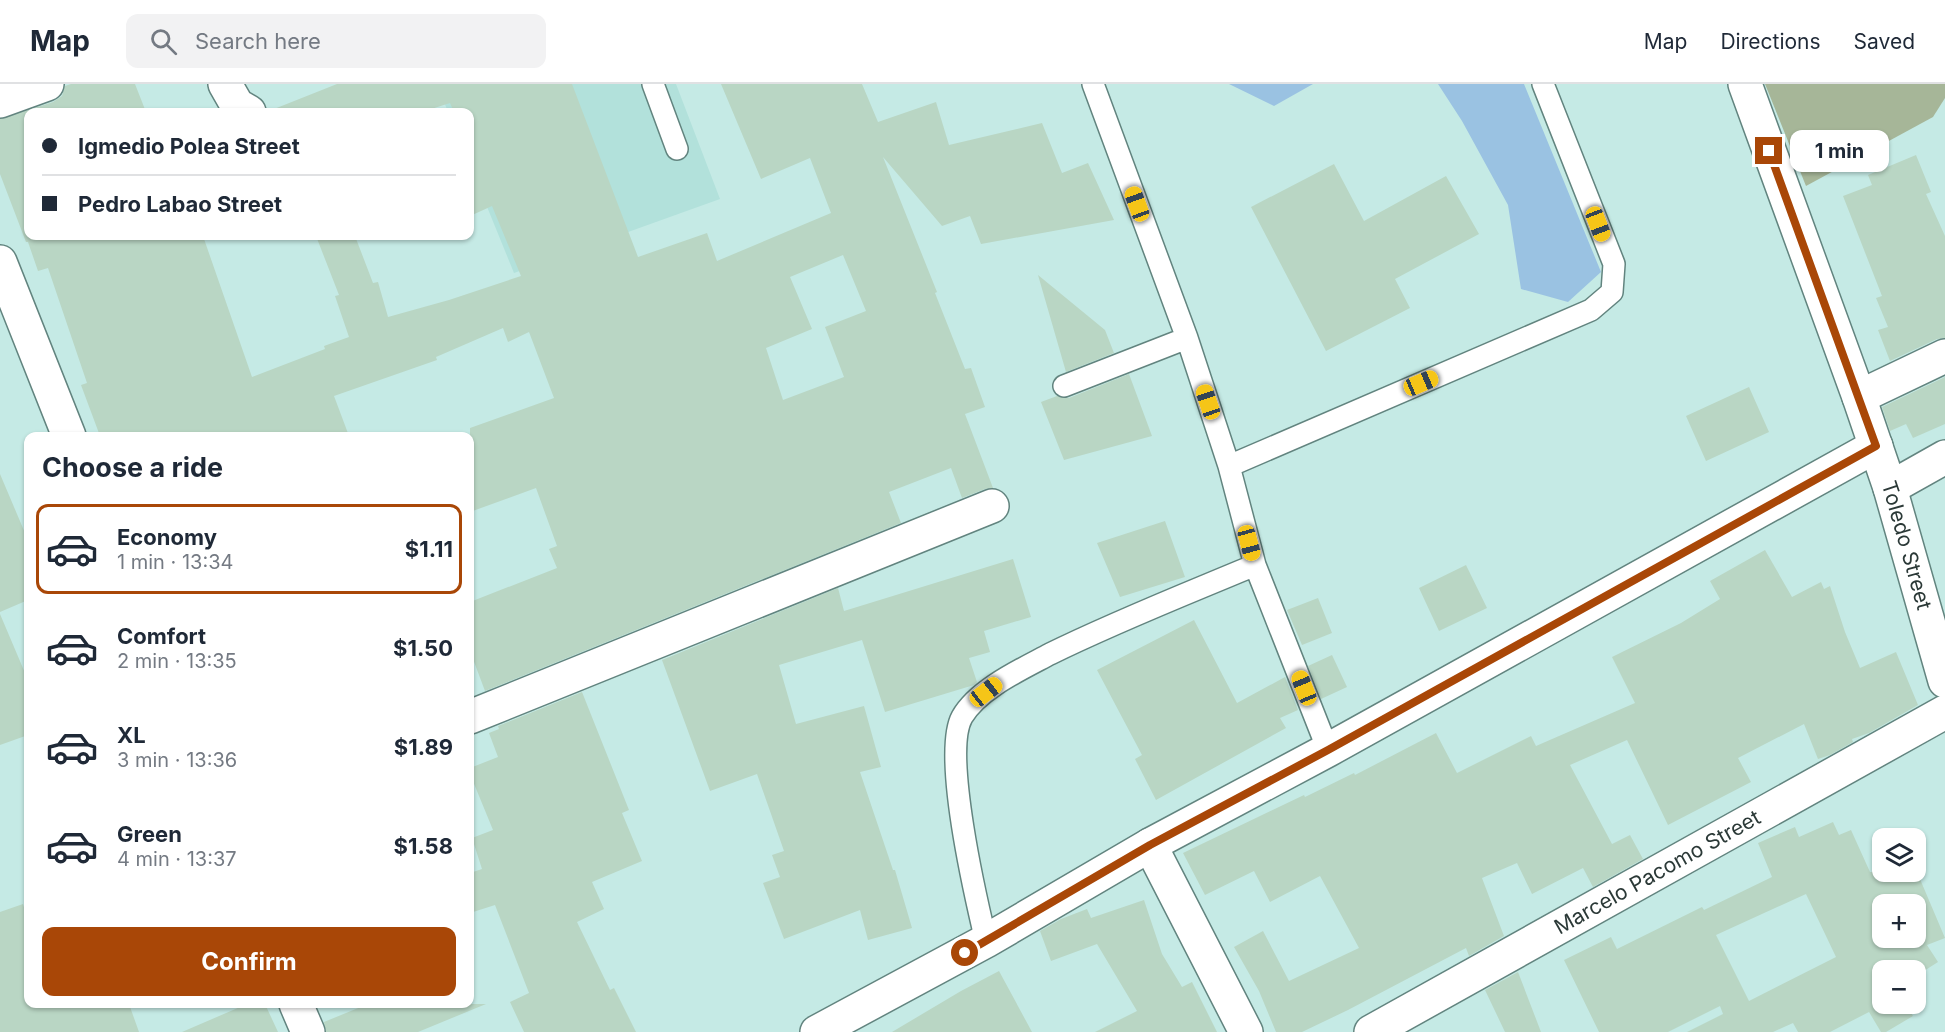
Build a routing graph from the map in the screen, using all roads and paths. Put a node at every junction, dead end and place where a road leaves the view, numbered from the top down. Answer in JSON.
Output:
{"nodes":[{"id":1,"x":47,"y":84,"type":"edge"},
{"id":2,"x":225,"y":84,"type":"edge"},
{"id":3,"x":653,"y":84,"type":"edge"},
{"id":4,"x":1093,"y":84,"type":"edge"},
{"id":5,"x":1543,"y":84,"type":"edge"},
{"id":6,"x":1744,"y":84,"type":"edge"},
{"id":7,"x":0,"y":101,"type":"edge"},
{"id":8,"x":242,"y":108,"type":"edge"},
{"id":9,"x":677,"y":149,"type":"dead end"},
{"id":10,"x":0,"y":262,"type":"edge"},
{"id":11,"x":1187,"y":338,"type":"junction"},
{"id":12,"x":1945,"y":356,"type":"edge"},
{"id":13,"x":1064,"y":386,"type":"dead end"},
{"id":14,"x":1859,"y":397,"type":"junction"},
{"id":15,"x":67,"y":432,"type":"edge"},
{"id":16,"x":1876,"y":446,"type":"junction"},
{"id":17,"x":1945,"y":457,"type":"edge"},
{"id":18,"x":1229,"y":466,"type":"junction"},
{"id":19,"x":1890,"y":488,"type":"junction"},
{"id":20,"x":992,"y":506,"type":"dead end"},
{"id":21,"x":1255,"y":565,"type":"junction"},
{"id":22,"x":1945,"y":681,"type":"edge"},
{"id":23,"x":1945,"y":712,"type":"edge"},
{"id":24,"x":474,"y":715,"type":"edge"},
{"id":25,"x":1328,"y":750,"type":"junction"},
{"id":26,"x":1150,"y":845,"type":"junction"},
{"id":27,"x":986,"y":941,"type":"junction"},
{"id":28,"x":298,"y":1008,"type":"edge"},
{"id":29,"x":308,"y":1032,"type":"edge"},
{"id":30,"x":817,"y":1032,"type":"edge"},
{"id":31,"x":1246,"y":1032,"type":"edge"},
{"id":32,"x":1371,"y":1032,"type":"edge"}],
"edges":[{"from":1,"to":7,"type":"street"},
{"from":2,"to":8,"type":"street"},
{"from":3,"to":9,"type":"lane"},
{"from":4,"to":11,"type":"lane"},
{"from":5,"to":18,"type":"lane"},
{"from":6,"to":14,"type":"street","name":"Toledo Street"},
{"from":10,"to":15,"type":"street"},
{"from":11,"to":13,"type":"lane"},
{"from":11,"to":18,"type":"lane"},
{"from":12,"to":14,"type":"street"},
{"from":14,"to":16,"type":"street","name":"Toledo Street"},
{"from":16,"to":19,"type":"street","name":"Toledo Street"},
{"from":16,"to":25,"type":"street"},
{"from":17,"to":19,"type":"street"},
{"from":18,"to":21,"type":"lane"},
{"from":19,"to":22,"type":"street","name":"Toledo Street"},
{"from":20,"to":24,"type":"street"},
{"from":21,"to":25,"type":"lane"},
{"from":21,"to":27,"type":"lane"},
{"from":23,"to":32,"type":"street","name":"Marcelo Pacomo Street"},
{"from":25,"to":26,"type":"street"},
{"from":26,"to":27,"type":"street"},
{"from":26,"to":31,"type":"street"},
{"from":27,"to":30,"type":"street"},
{"from":28,"to":29,"type":"street"}]}
